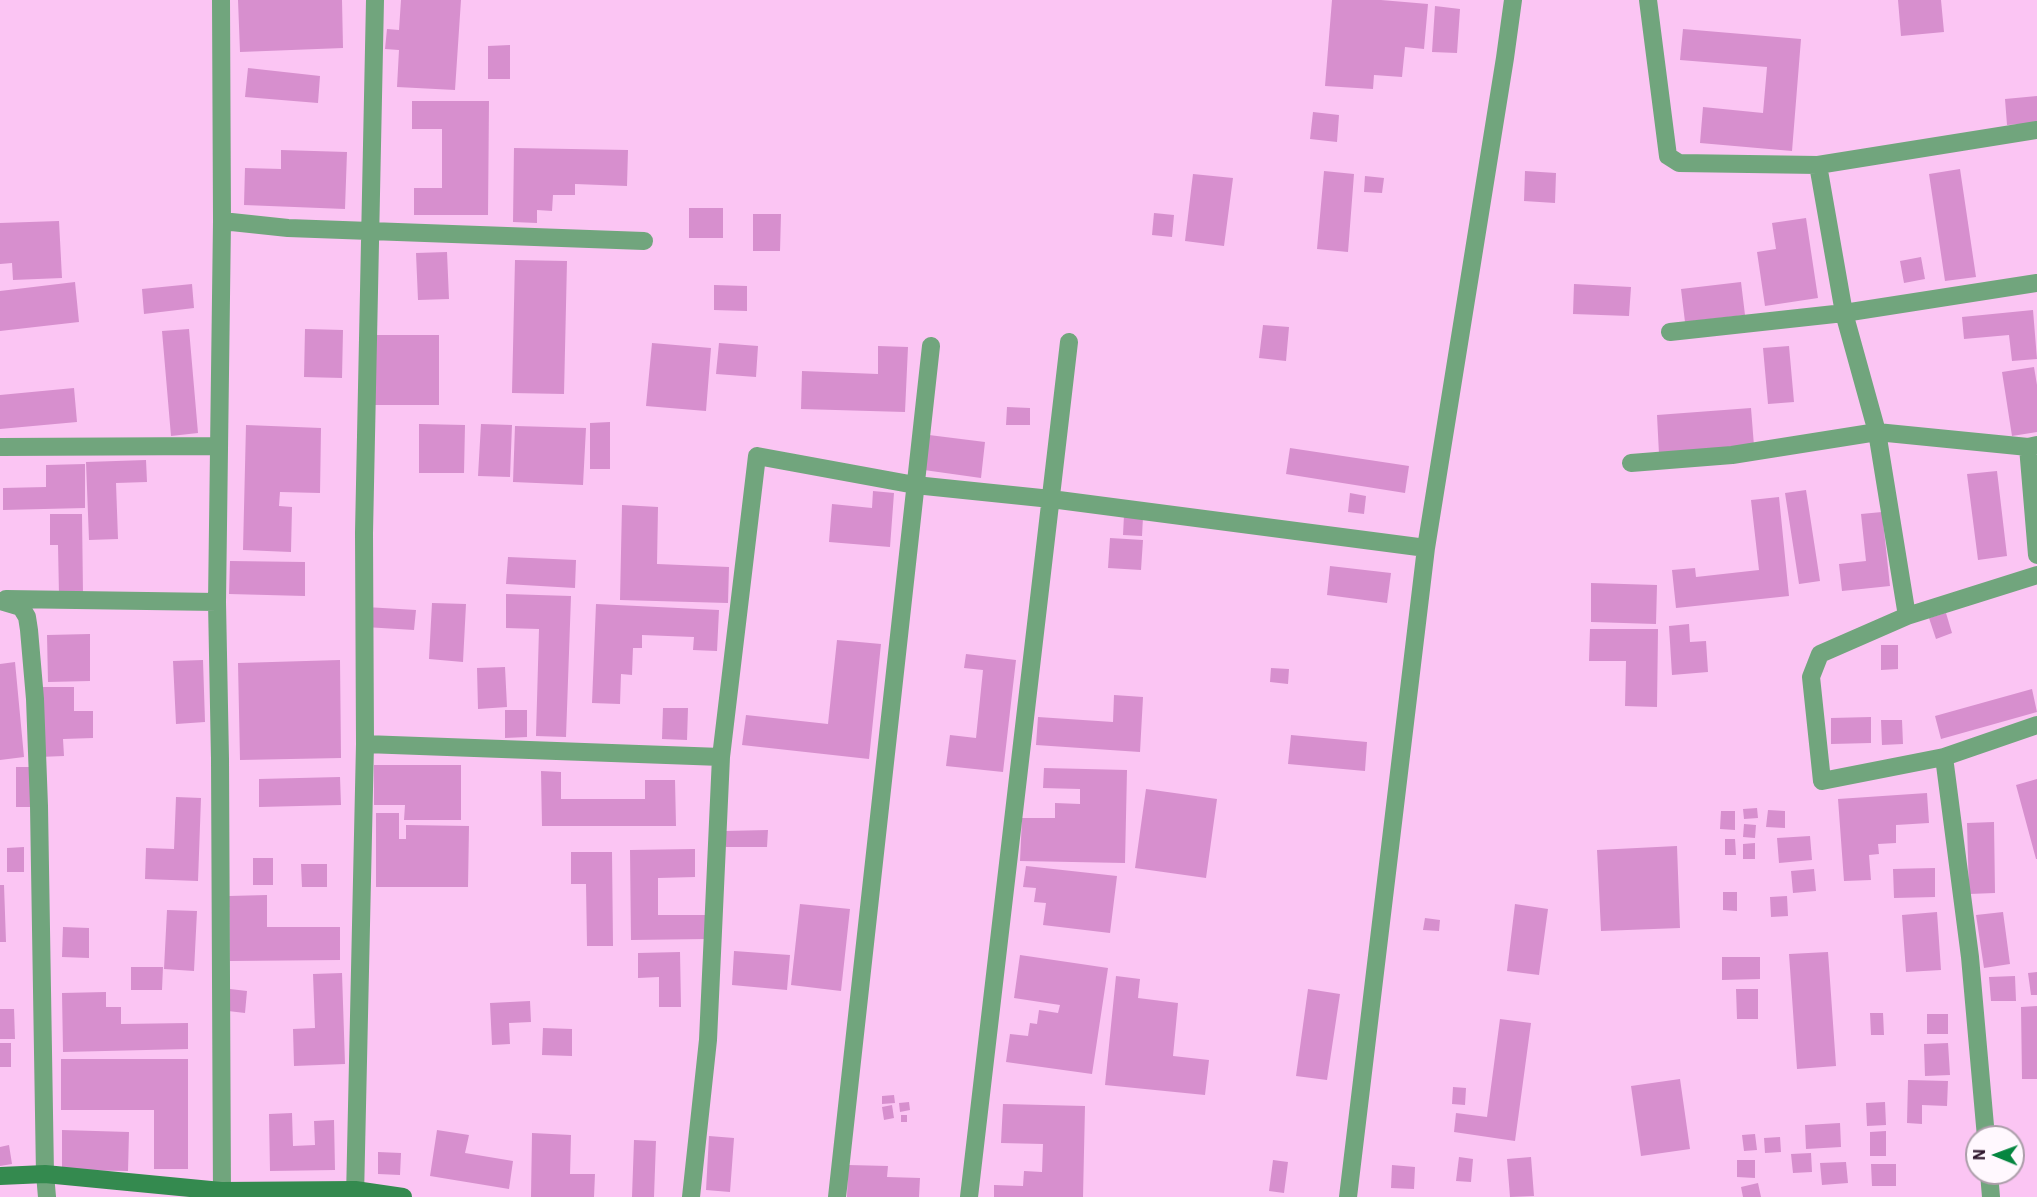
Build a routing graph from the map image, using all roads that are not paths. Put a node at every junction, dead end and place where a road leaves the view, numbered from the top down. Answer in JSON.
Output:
{"nodes":[{"id":1,"x":221,"y":0,"type":"edge"},
{"id":2,"x":375,"y":0,"type":"edge"},
{"id":3,"x":1513,"y":0,"type":"edge"},
{"id":4,"x":1648,"y":0,"type":"edge"},
{"id":5,"x":2037,"y":130,"type":"edge"},
{"id":6,"x":1818,"y":165,"type":"junction"},
{"id":7,"x":222,"y":221,"type":"junction"},
{"id":8,"x":370,"y":230,"type":"junction"},
{"id":9,"x":644,"y":241,"type":"dead end"},
{"id":10,"x":2037,"y":283,"type":"edge"},
{"id":11,"x":1844,"y":313,"type":"junction"},
{"id":12,"x":1670,"y":332,"type":"dead end"},
{"id":13,"x":1069,"y":342,"type":"dead end"},
{"id":14,"x":931,"y":346,"type":"dead end"},
{"id":15,"x":1877,"y":432,"type":"junction"},
{"id":16,"x":219,"y":446,"type":"junction"},
{"id":17,"x":2032,"y":446,"type":"edge"},
{"id":18,"x":0,"y":447,"type":"edge"},
{"id":19,"x":1631,"y":463,"type":"dead end"},
{"id":20,"x":915,"y":485,"type":"junction"},
{"id":21,"x":1051,"y":499,"type":"junction"},
{"id":22,"x":1426,"y":548,"type":"junction"},
{"id":23,"x":2037,"y":555,"type":"edge"},
{"id":24,"x":2037,"y":575,"type":"edge"},
{"id":25,"x":0,"y":600,"type":"edge"},
{"id":26,"x":217,"y":602,"type":"junction"},
{"id":27,"x":1907,"y":616,"type":"junction"},
{"id":28,"x":2037,"y":725,"type":"edge"},
{"id":29,"x":365,"y":744,"type":"junction"},
{"id":30,"x":721,"y":757,"type":"junction"},
{"id":31,"x":1944,"y":757,"type":"junction"},
{"id":32,"x":1985,"y":1125,"type":"edge"},
{"id":33,"x":45,"y":1174,"type":"junction"},
{"id":34,"x":0,"y":1176,"type":"edge"},
{"id":35,"x":221,"y":1194,"type":"edge"},
{"id":36,"x":355,"y":1194,"type":"edge"},
{"id":37,"x":47,"y":1197,"type":"edge"},
{"id":38,"x":403,"y":1197,"type":"edge"},
{"id":39,"x":691,"y":1197,"type":"edge"},
{"id":40,"x":837,"y":1197,"type":"edge"},
{"id":41,"x":969,"y":1197,"type":"edge"},
{"id":42,"x":1348,"y":1197,"type":"edge"}],
"edges":[{"from":1,"to":7,"type":"street"},
{"from":2,"to":8,"type":"street"},
{"from":3,"to":22,"type":"street"},
{"from":4,"to":6,"type":"street"},
{"from":5,"to":6,"type":"street"},
{"from":6,"to":11,"type":"street"},
{"from":7,"to":8,"type":"street"},
{"from":7,"to":16,"type":"street"},
{"from":8,"to":9,"type":"street"},
{"from":8,"to":29,"type":"street"},
{"from":10,"to":11,"type":"street"},
{"from":11,"to":12,"type":"street"},
{"from":11,"to":15,"type":"street"},
{"from":13,"to":21,"type":"street"},
{"from":14,"to":20,"type":"street"},
{"from":15,"to":17,"type":"street"},
{"from":15,"to":19,"type":"street"},
{"from":15,"to":27,"type":"street"},
{"from":16,"to":18,"type":"street"},
{"from":16,"to":26,"type":"street"},
{"from":17,"to":23,"type":"street"},
{"from":20,"to":21,"type":"street"},
{"from":20,"to":30,"type":"street"},
{"from":20,"to":40,"type":"street"},
{"from":21,"to":22,"type":"street"},
{"from":21,"to":41,"type":"street"},
{"from":22,"to":42,"type":"street"},
{"from":24,"to":27,"type":"street"},
{"from":25,"to":26,"type":"street"},
{"from":25,"to":33,"type":"street"},
{"from":26,"to":35,"type":"street"},
{"from":27,"to":31,"type":"street"},
{"from":28,"to":31,"type":"street"},
{"from":29,"to":30,"type":"street"},
{"from":29,"to":36,"type":"street"},
{"from":30,"to":39,"type":"street"},
{"from":31,"to":32,"type":"street"},
{"from":33,"to":34,"type":"street"},
{"from":33,"to":35,"type":"street"},
{"from":33,"to":37,"type":"street"},
{"from":35,"to":36,"type":"street"},
{"from":36,"to":38,"type":"street"}]}
